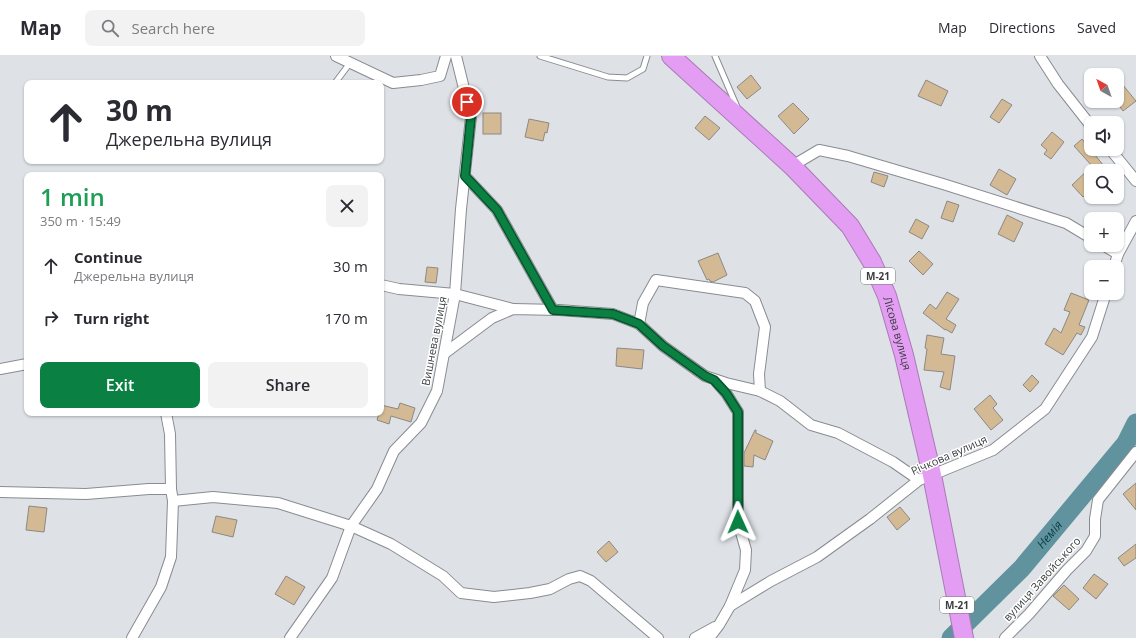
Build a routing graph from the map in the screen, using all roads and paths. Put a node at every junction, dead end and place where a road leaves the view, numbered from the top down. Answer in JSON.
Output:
{"nodes":[{"id":1,"x":336,"y":56,"type":"edge"},
{"id":2,"x":446,"y":56,"type":"edge"},
{"id":3,"x":456,"y":56,"type":"edge"},
{"id":4,"x":540,"y":56,"type":"edge"},
{"id":5,"x":647,"y":56,"type":"edge"},
{"id":6,"x":671,"y":56,"type":"edge"},
{"id":7,"x":715,"y":56,"type":"edge"},
{"id":8,"x":1040,"y":56,"type":"edge"},
{"id":9,"x":350,"y":63,"type":"junction"},
{"id":10,"x":337,"y":80,"type":"edge"},
{"id":11,"x":1084,"y":117,"type":"edge"},
{"id":12,"x":742,"y":121,"type":"junction"},
{"id":13,"x":1116,"y":156,"type":"edge"},
{"id":14,"x":792,"y":166,"type":"junction"},
{"id":15,"x":465,"y":176,"type":"junction"},
{"id":16,"x":1136,"y":181,"type":"edge"},
{"id":17,"x":1136,"y":222,"type":"edge"},
{"id":18,"x":1084,"y":234,"type":"edge"},
{"id":19,"x":1115,"y":252,"type":"edge"},
{"id":20,"x":1118,"y":254,"type":"junction"},
{"id":21,"x":1116,"y":260,"type":"edge"},
{"id":22,"x":384,"y":286,"type":"edge"},
{"id":23,"x":455,"y":294,"type":"junction"},
{"id":24,"x":1104,"y":300,"type":"edge"},
{"id":25,"x":513,"y":309,"type":"junction"},
{"id":26,"x":553,"y":310,"type":"junction"},
{"id":27,"x":639,"y":324,"type":"junction"},
{"id":28,"x":445,"y":353,"type":"junction"},
{"id":29,"x":24,"y":365,"type":"edge"},
{"id":30,"x":0,"y":369,"type":"edge"},
{"id":31,"x":714,"y":380,"type":"junction"},
{"id":32,"x":760,"y":391,"type":"junction"},
{"id":33,"x":167,"y":416,"type":"edge"},
{"id":34,"x":1136,"y":452,"type":"edge"},
{"id":35,"x":926,"y":478,"type":"junction"},
{"id":36,"x":171,"y":489,"type":"junction"},
{"id":37,"x":0,"y":492,"type":"edge"},
{"id":38,"x":173,"y":501,"type":"junction"},
{"id":39,"x":351,"y":526,"type":"junction"},
{"id":40,"x":730,"y":606,"type":"junction"},
{"id":41,"x":719,"y":625,"type":"junction"},
{"id":42,"x":132,"y":638,"type":"edge"},
{"id":43,"x":290,"y":638,"type":"edge"},
{"id":44,"x":658,"y":638,"type":"edge"},
{"id":45,"x":695,"y":638,"type":"edge"},
{"id":46,"x":709,"y":638,"type":"edge"},
{"id":47,"x":964,"y":638,"type":"edge"},
{"id":48,"x":1005,"y":638,"type":"edge"}],
"edges":[{"from":1,"to":9,"type":"street"},
{"from":2,"to":9,"type":"street"},
{"from":3,"to":15,"type":"street","name":"Вишнева вулиця"},
{"from":4,"to":5,"type":"lane"},
{"from":6,"to":12,"type":"highway","name":"Лісова вулиця","number":"М-21"},
{"from":7,"to":12,"type":"lane"},
{"from":8,"to":11,"type":"street"},
{"from":9,"to":10,"type":"lane"},
{"from":12,"to":14,"type":"highway","name":"Лісова вулиця","number":"М-21"},
{"from":13,"to":16,"type":"street"},
{"from":14,"to":18,"type":"street"},
{"from":14,"to":35,"type":"highway","name":"Лісова вулиця","number":"М-21"},
{"from":15,"to":23,"type":"street","name":"Вишнева вулиця"},
{"from":15,"to":26,"type":"street"},
{"from":17,"to":20,"type":"street"},
{"from":19,"to":20,"type":"street"},
{"from":20,"to":21,"type":"street"},
{"from":22,"to":23,"type":"street"},
{"from":23,"to":25,"type":"street"},
{"from":23,"to":28,"type":"street","name":"Вишнева вулиця"},
{"from":24,"to":35,"type":"street","name":"Річкова вулиця"},
{"from":25,"to":26,"type":"street"},
{"from":25,"to":28,"type":"street"},
{"from":26,"to":27,"type":"street"},
{"from":27,"to":31,"type":"street"},
{"from":27,"to":32,"type":"street"},
{"from":28,"to":39,"type":"street","name":"Вишнева вулиця"},
{"from":29,"to":30,"type":"street"},
{"from":31,"to":32,"type":"street"},
{"from":31,"to":40,"type":"street","name":"Річкова вулиця"},
{"from":32,"to":35,"type":"street"},
{"from":33,"to":36,"type":"street"},
{"from":34,"to":48,"type":"street","name":"вулиця Завойського"},
{"from":35,"to":40,"type":"street","name":"Річкова вулиця"},
{"from":35,"to":47,"type":"highway","name":"Лісова вулиця","number":"М-21"},
{"from":36,"to":37,"type":"street"},
{"from":36,"to":38,"type":"street"},
{"from":38,"to":39,"type":"street"},
{"from":38,"to":42,"type":"street"},
{"from":39,"to":43,"type":"street","name":"Вишнева вулиця"},
{"from":39,"to":44,"type":"street"},
{"from":40,"to":41,"type":"street","name":"Річкова вулиця"},
{"from":41,"to":45,"type":"street"},
{"from":41,"to":46,"type":"street","name":"Річкова вулиця"}]}
